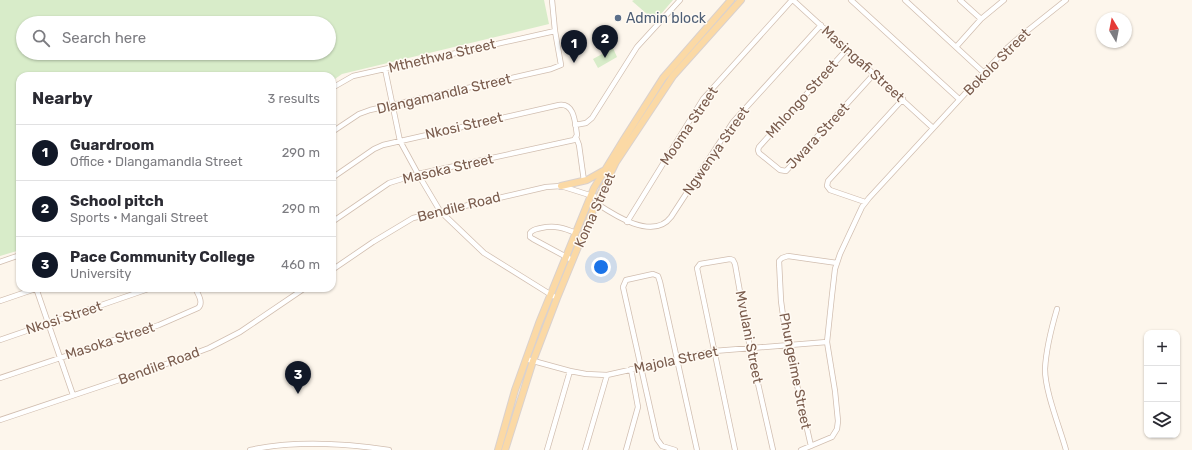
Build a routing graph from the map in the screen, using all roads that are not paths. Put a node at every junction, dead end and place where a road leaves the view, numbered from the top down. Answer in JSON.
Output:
{"nodes":[{"id":1,"x":552,"y":0,"type":"edge"},
{"id":2,"x":680,"y":0,"type":"edge"},
{"id":3,"x":732,"y":0,"type":"edge"},
{"id":4,"x":740,"y":0,"type":"edge"},
{"id":5,"x":792,"y":0,"type":"edge"},
{"id":6,"x":851,"y":0,"type":"edge"},
{"id":7,"x":905,"y":0,"type":"edge"},
{"id":8,"x":960,"y":0,"type":"edge"},
{"id":9,"x":1004,"y":0,"type":"edge"},
{"id":10,"x":1066,"y":0,"type":"edge"},
{"id":11,"x":981,"y":20,"type":"junction"},
{"id":12,"x":820,"y":25,"type":"junction"},
{"id":13,"x":555,"y":31,"type":"junction"},
{"id":14,"x":956,"y":47,"type":"junction"},
{"id":15,"x":847,"y":49,"type":"junction"},
{"id":16,"x":385,"y":69,"type":"junction"},
{"id":17,"x":983,"y":72,"type":"junction"},
{"id":18,"x":874,"y":74,"type":"junction"},
{"id":19,"x":336,"y":86,"type":"edge"},
{"id":20,"x":903,"y":99,"type":"junction"},
{"id":21,"x":959,"y":99,"type":"junction"},
{"id":22,"x":392,"y":105,"type":"junction"},
{"id":23,"x":575,"y":126,"type":"junction"},
{"id":24,"x":933,"y":128,"type":"junction"},
{"id":25,"x":336,"y":129,"type":"edge"},
{"id":26,"x":575,"y":138,"type":"junction"},
{"id":27,"x":400,"y":141,"type":"junction"},
{"id":28,"x":758,"y":151,"type":"joint"},
{"id":29,"x":606,"y":168,"type":"junction"},
{"id":30,"x":418,"y":174,"type":"junction"},
{"id":31,"x":336,"y":175,"type":"edge"},
{"id":32,"x":584,"y":180,"type":"junction"},
{"id":33,"x":561,"y":186,"type":"junction"},
{"id":34,"x":592,"y":194,"type":"junction"},
{"id":35,"x":597,"y":200,"type":"junction"},
{"id":36,"x":865,"y":202,"type":"junction"},
{"id":37,"x":440,"y":211,"type":"junction"},
{"id":38,"x":336,"y":219,"type":"edge"},
{"id":39,"x":627,"y":222,"type":"junction"},
{"id":40,"x":576,"y":233,"type":"junction"},
{"id":41,"x":16,"y":256,"type":"edge"},
{"id":42,"x":566,"y":257,"type":"junction"},
{"id":43,"x":572,"y":260,"type":"junction"},
{"id":44,"x":0,"y":262,"type":"edge"},
{"id":45,"x":837,"y":263,"type":"junction"},
{"id":46,"x":336,"y":267,"type":"edge"},
{"id":47,"x":26,"y":292,"type":"edge"},
{"id":48,"x":38,"y":292,"type":"edge"},
{"id":49,"x":139,"y":292,"type":"edge"},
{"id":50,"x":197,"y":292,"type":"edge"},
{"id":51,"x":299,"y":292,"type":"edge"},
{"id":52,"x":550,"y":295,"type":"junction"},
{"id":53,"x":556,"y":298,"type":"junction"},
{"id":54,"x":0,"y":301,"type":"edge"},
{"id":55,"x":1057,"y":309,"type":"dead end"},
{"id":56,"x":49,"y":323,"type":"junction"},
{"id":57,"x":0,"y":340,"type":"edge"},
{"id":58,"x":827,"y":342,"type":"junction"},
{"id":59,"x":787,"y":346,"type":"junction"},
{"id":60,"x":750,"y":348,"type":"junction"},
{"id":61,"x":714,"y":351,"type":"junction"},
{"id":62,"x":61,"y":358,"type":"junction"},
{"id":63,"x":526,"y":359,"type":"junction"},
{"id":64,"x":678,"y":359,"type":"junction"},
{"id":65,"x":533,"y":361,"type":"junction"},
{"id":66,"x":641,"y":367,"type":"junction"},
{"id":67,"x":631,"y":369,"type":"junction"},
{"id":68,"x":570,"y":371,"type":"junction"},
{"id":69,"x":607,"y":375,"type":"junction"},
{"id":70,"x":0,"y":378,"type":"edge"},
{"id":71,"x":73,"y":395,"type":"junction"},
{"id":72,"x":0,"y":420,"type":"edge"},
{"id":73,"x":810,"y":446,"type":"junction"},
{"id":74,"x":274,"y":448,"type":"edge"},
{"id":75,"x":250,"y":450,"type":"edge"},
{"id":76,"x":389,"y":450,"type":"edge"},
{"id":77,"x":498,"y":450,"type":"edge"},
{"id":78,"x":505,"y":450,"type":"edge"},
{"id":79,"x":547,"y":450,"type":"edge"},
{"id":80,"x":585,"y":450,"type":"edge"},
{"id":81,"x":626,"y":450,"type":"edge"},
{"id":82,"x":675,"y":450,"type":"edge"},
{"id":83,"x":698,"y":450,"type":"edge"},
{"id":84,"x":735,"y":450,"type":"edge"},
{"id":85,"x":773,"y":450,"type":"edge"},
{"id":86,"x":801,"y":450,"type":"edge"},
{"id":87,"x":1066,"y":450,"type":"edge"}],
"edges":[{"from":1,"to":13,"type":"street"},
{"from":2,"to":23,"type":"street"},
{"from":3,"to":29,"type":"main road","name":"Koma Street"},
{"from":4,"to":35,"type":"main road","name":"Koma Street"},
{"from":5,"to":12,"type":"street","name":"Masingafi Street"},
{"from":5,"to":39,"type":"street","name":"Mooma Street"},
{"from":6,"to":21,"type":"street"},
{"from":7,"to":14,"type":"street"},
{"from":8,"to":11,"type":"street"},
{"from":9,"to":11,"type":"street"},
{"from":10,"to":17,"type":"street","name":"Bokolo Street"},
{"from":11,"to":14,"type":"street"},
{"from":12,"to":15,"type":"street","name":"Masingafi Street"},
{"from":12,"to":39,"type":"street","name":"Ngwenya Street"},
{"from":13,"to":16,"type":"street","name":"Mthethwa Street"},
{"from":13,"to":22,"type":"street","name":"Dlangamandla Street"},
{"from":14,"to":17,"type":"street"},
{"from":15,"to":18,"type":"street","name":"Masingafi Street"},
{"from":15,"to":28,"type":"street","name":"Mhlongo Street"},
{"from":16,"to":19,"type":"street","name":"Mthethwa Street"},
{"from":16,"to":22,"type":"street"},
{"from":17,"to":21,"type":"street","name":"Bokolo Street"},
{"from":18,"to":20,"type":"street","name":"Masingafi Street"},
{"from":18,"to":28,"type":"street","name":"Jwara Street"},
{"from":20,"to":24,"type":"street","name":"Masingafi Street"},
{"from":20,"to":36,"type":"street"},
{"from":21,"to":24,"type":"street","name":"Bokolo Street"},
{"from":22,"to":25,"type":"street","name":"Dlangamandla Street"},
{"from":22,"to":27,"type":"street"},
{"from":23,"to":26,"type":"street","name":"Nkosi Street"},
{"from":23,"to":27,"type":"street","name":"Nkosi Street"},
{"from":24,"to":36,"type":"street","name":"Bokolo Street"},
{"from":26,"to":30,"type":"street","name":"Masoka Street"},
{"from":26,"to":32,"type":"street","name":"Nkosi Street"},
{"from":27,"to":30,"type":"street"},
{"from":27,"to":31,"type":"street","name":"Nkosi Street"},
{"from":29,"to":32,"type":"main road"},
{"from":29,"to":34,"type":"main road","name":"Koma Street"},
{"from":30,"to":37,"type":"street"},
{"from":30,"to":38,"type":"street","name":"Masoka Street"},
{"from":32,"to":33,"type":"main road"},
{"from":33,"to":34,"type":"street","name":"Bendile Road"},
{"from":33,"to":37,"type":"street","name":"Bendile Road"},
{"from":34,"to":35,"type":"street","name":"Bendile Road"},
{"from":34,"to":40,"type":"main road","name":"Koma Street"},
{"from":35,"to":39,"type":"street","name":"Ngwenya Street"},
{"from":35,"to":43,"type":"main road","name":"Koma Street"},
{"from":36,"to":45,"type":"street","name":"Bokolo Street"},
{"from":37,"to":46,"type":"street","name":"Bendile Road"},
{"from":37,"to":52,"type":"street"},
{"from":40,"to":42,"type":"main road","name":"Koma Street"},
{"from":40,"to":42,"type":"street"},
{"from":41,"to":44,"type":"street"},
{"from":42,"to":43,"type":"street"},
{"from":42,"to":52,"type":"main road","name":"Koma Street"},
{"from":43,"to":53,"type":"main road","name":"Koma Street"},
{"from":45,"to":58,"type":"street","name":"Bokolo Street"},
{"from":45,"to":59,"type":"street","name":"Phungeime Street"},
{"from":47,"to":54,"type":"street"},
{"from":48,"to":56,"type":"street"},
{"from":49,"to":56,"type":"street","name":"Nkosi Street"},
{"from":50,"to":62,"type":"street","name":"Masoka Street"},
{"from":51,"to":71,"type":"street","name":"Bendile Road"},
{"from":52,"to":53,"type":"street"},
{"from":52,"to":63,"type":"main road","name":"Koma Street"},
{"from":53,"to":65,"type":"main road","name":"Koma Street"},
{"from":55,"to":87,"type":"street"},
{"from":56,"to":57,"type":"street","name":"Nkosi Street"},
{"from":56,"to":62,"type":"street"},
{"from":58,"to":59,"type":"street","name":"Majola Street"},
{"from":58,"to":73,"type":"street","name":"Bokolo Street"},
{"from":59,"to":60,"type":"street","name":"Majola Street"},
{"from":59,"to":73,"type":"street","name":"Phungeime Street"},
{"from":60,"to":61,"type":"street","name":"Majola Street"},
{"from":60,"to":61,"type":"street","name":"Mvulani Street"},
{"from":60,"to":85,"type":"street","name":"Mvulani Street"},
{"from":61,"to":64,"type":"street","name":"Majola Street"},
{"from":61,"to":84,"type":"street"},
{"from":62,"to":70,"type":"street","name":"Masoka Street"},
{"from":62,"to":71,"type":"street"},
{"from":63,"to":65,"type":"street","name":"Majola Street"},
{"from":63,"to":77,"type":"main road","name":"Koma Street"},
{"from":64,"to":66,"type":"street","name":"Majola Street"},
{"from":64,"to":66,"type":"street"},
{"from":64,"to":83,"type":"street"},
{"from":65,"to":68,"type":"street","name":"Majola Street"},
{"from":65,"to":78,"type":"main road","name":"Koma Street"},
{"from":66,"to":67,"type":"street","name":"Majola Street"},
{"from":66,"to":82,"type":"street"},
{"from":67,"to":69,"type":"street","name":"Majola Street"},
{"from":67,"to":81,"type":"street"},
{"from":68,"to":69,"type":"street","name":"Majola Street"},
{"from":68,"to":79,"type":"street"},
{"from":69,"to":80,"type":"street"},
{"from":71,"to":72,"type":"street","name":"Bendile Road"},
{"from":73,"to":86,"type":"street"},
{"from":74,"to":75,"type":"street"},
{"from":74,"to":76,"type":"street"}]}
